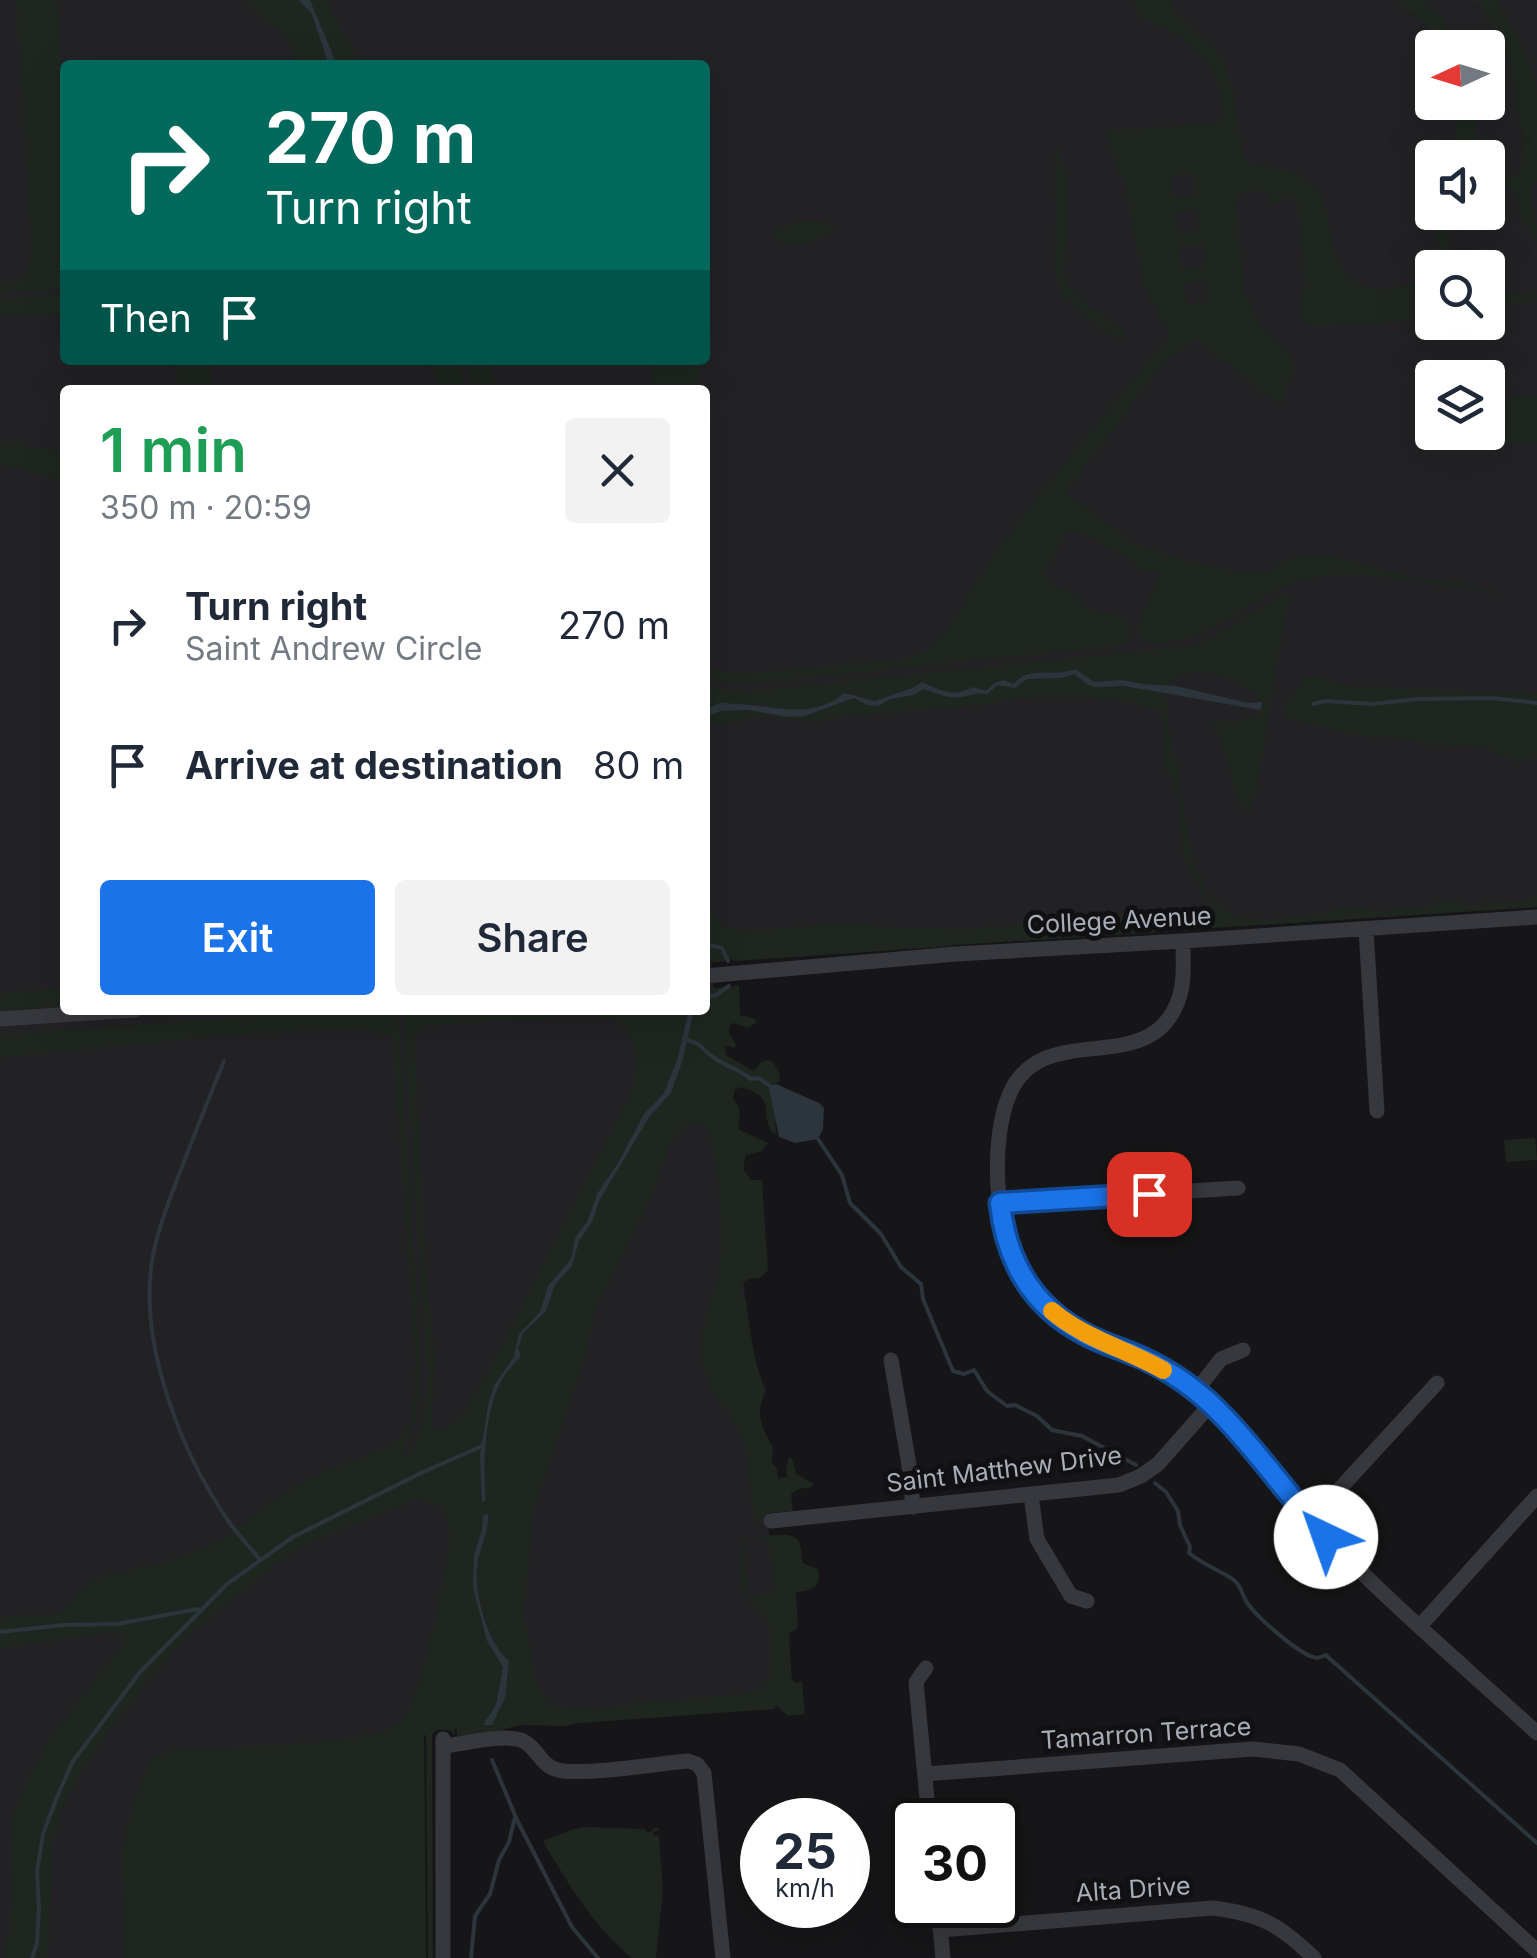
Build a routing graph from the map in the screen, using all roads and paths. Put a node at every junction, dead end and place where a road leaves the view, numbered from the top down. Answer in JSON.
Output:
{"nodes":[{"id":1,"x":1537,"y":917,"type":"edge"},
{"id":2,"x":1366,"y":929,"type":"junction"},
{"id":3,"x":1183,"y":941,"type":"junction"},
{"id":4,"x":710,"y":975,"type":"edge"},
{"id":5,"x":68,"y":1015,"type":"edge"},
{"id":6,"x":0,"y":1020,"type":"edge"},
{"id":7,"x":1377,"y":1111,"type":"dead end"},
{"id":8,"x":1238,"y":1188,"type":"dead end"},
{"id":9,"x":1000,"y":1203,"type":"junction"},
{"id":10,"x":1243,"y":1350,"type":"dead end"},
{"id":11,"x":891,"y":1360,"type":"dead end"},
{"id":12,"x":1436,"y":1383,"type":"dead end"},
{"id":13,"x":1196,"y":1391,"type":"junction"},
{"id":14,"x":1210,"y":1404,"type":"junction"},
{"id":15,"x":1031,"y":1495,"type":"junction"},
{"id":16,"x":1537,"y":1496,"type":"edge"},
{"id":17,"x":913,"y":1506,"type":"junction"},
{"id":18,"x":1311,"y":1520,"type":"junction"},
{"id":19,"x":771,"y":1521,"type":"dead end"},
{"id":20,"x":1087,"y":1601,"type":"dead end"},
{"id":21,"x":1420,"y":1626,"type":"junction"},
{"id":22,"x":926,"y":1668,"type":"dead end"},
{"id":23,"x":1537,"y":1733,"type":"edge"},
{"id":24,"x":925,"y":1774,"type":"junction"},
{"id":25,"x":928,"y":1798,"type":"edge"},
{"id":26,"x":940,"y":1930,"type":"joint"},
{"id":27,"x":1537,"y":1951,"type":"edge"},
{"id":28,"x":443,"y":1958,"type":"edge"},
{"id":29,"x":723,"y":1958,"type":"edge"},
{"id":30,"x":943,"y":1958,"type":"edge"},
{"id":31,"x":1314,"y":1958,"type":"edge"}],
"edges":[{"from":1,"to":2,"type":"street","name":"College Avenue"},
{"from":2,"to":3,"type":"street","name":"College Avenue"},
{"from":2,"to":7,"type":"street"},
{"from":3,"to":4,"type":"street","name":"College Avenue"},
{"from":3,"to":9,"type":"street"},
{"from":5,"to":6,"type":"street"},
{"from":8,"to":9,"type":"street"},
{"from":9,"to":13,"type":"street"},
{"from":10,"to":13,"type":"street"},
{"from":11,"to":17,"type":"street"},
{"from":12,"to":18,"type":"street"},
{"from":13,"to":14,"type":"street"},
{"from":14,"to":15,"type":"street","name":"Saint Matthew Drive"},
{"from":14,"to":18,"type":"street"},
{"from":15,"to":17,"type":"street","name":"Saint Matthew Drive"},
{"from":15,"to":20,"type":"street"},
{"from":16,"to":21,"type":"street"},
{"from":17,"to":19,"type":"street","name":"Saint Matthew Drive"},
{"from":18,"to":21,"type":"street"},
{"from":21,"to":23,"type":"street"},
{"from":22,"to":24,"type":"street"},
{"from":24,"to":25,"type":"street"},
{"from":24,"to":27,"type":"street","name":"Tamarron Terrace"},
{"from":26,"to":30,"type":"street"},
{"from":26,"to":31,"type":"street","name":"Alta Drive"},
{"from":28,"to":29,"type":"street"}]}
